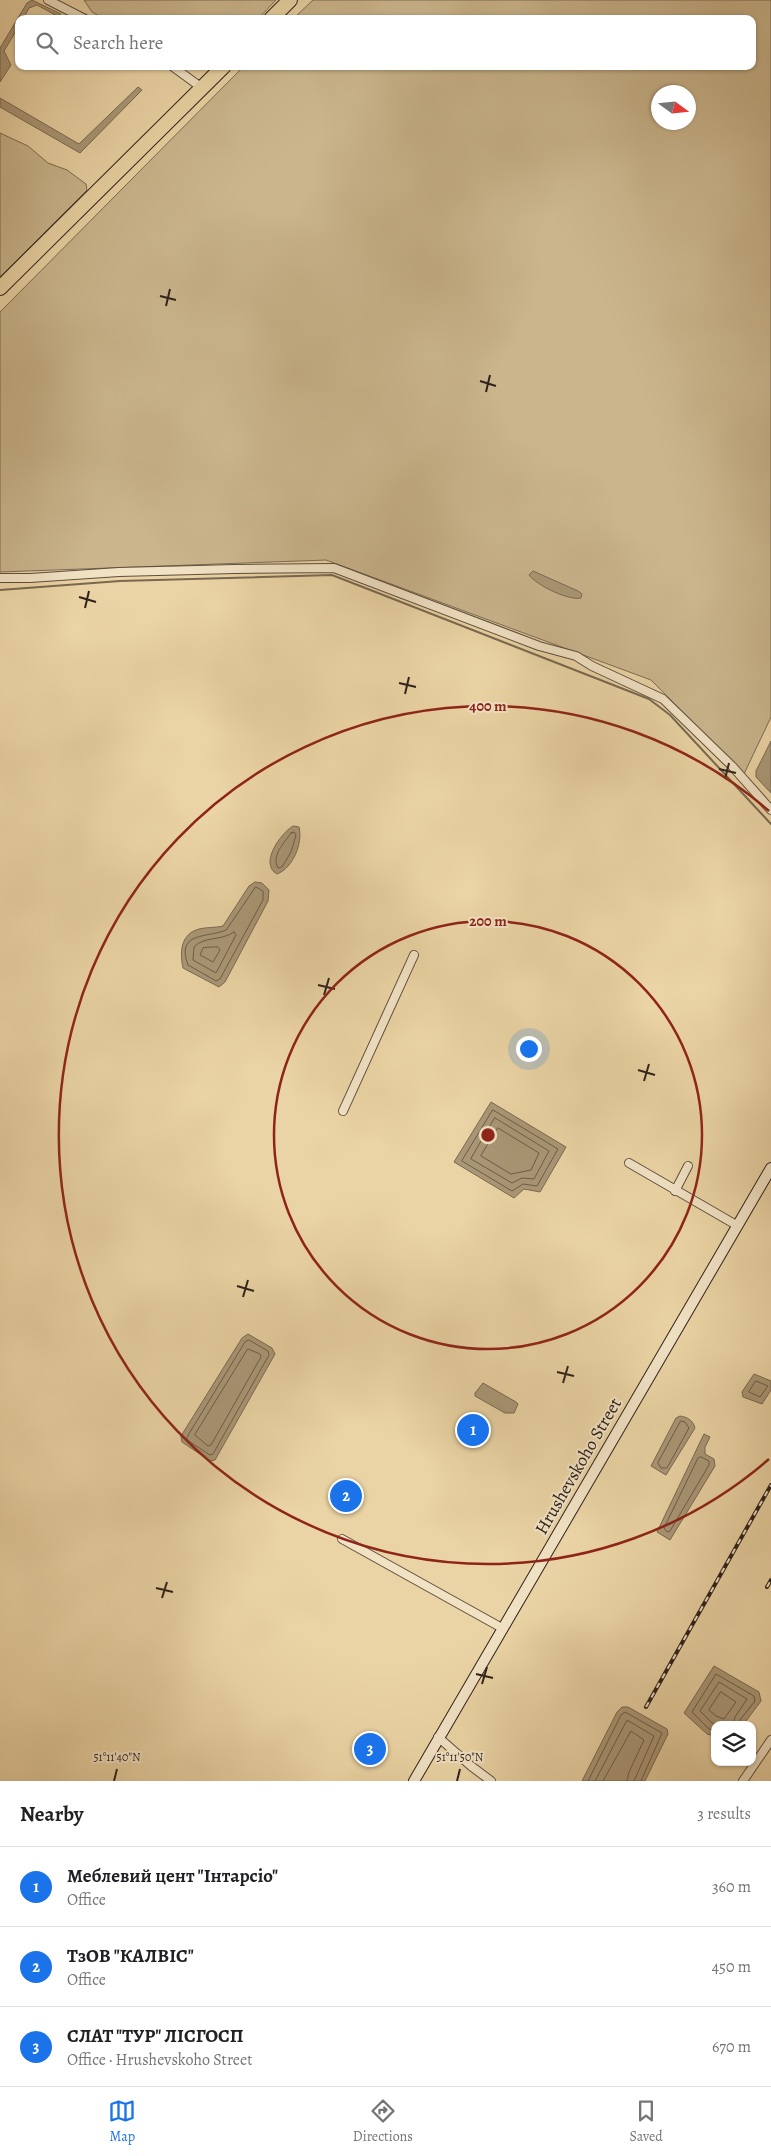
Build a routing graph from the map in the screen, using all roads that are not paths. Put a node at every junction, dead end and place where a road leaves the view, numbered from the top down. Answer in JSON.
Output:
{"nodes":[{"id":1,"x":48,"y":0,"type":"edge"},
{"id":2,"x":290,"y":0,"type":"edge"},
{"id":3,"x":77,"y":15,"type":"edge"},
{"id":4,"x":275,"y":15,"type":"edge"},
{"id":5,"x":177,"y":70,"type":"edge"},
{"id":6,"x":220,"y":70,"type":"edge"},
{"id":7,"x":202,"y":88,"type":"junction"},
{"id":8,"x":0,"y":288,"type":"edge"},
{"id":9,"x":0,"y":578,"type":"edge"},
{"id":10,"x":771,"y":810,"type":"edge"},
{"id":11,"x":414,"y":955,"type":"dead end"},
{"id":12,"x":343,"y":1111,"type":"dead end"},
{"id":13,"x":629,"y":1163,"type":"dead end"},
{"id":14,"x":688,"y":1166,"type":"dead end"},
{"id":15,"x":771,"y":1168,"type":"edge"},
{"id":16,"x":675,"y":1191,"type":"junction"},
{"id":17,"x":738,"y":1226,"type":"junction"},
{"id":18,"x":342,"y":1540,"type":"dead end"},
{"id":19,"x":502,"y":1628,"type":"junction"},
{"id":20,"x":438,"y":1737,"type":"junction"},
{"id":21,"x":771,"y":1740,"type":"edge"},
{"id":22,"x":414,"y":1781,"type":"edge"},
{"id":23,"x":491,"y":1781,"type":"edge"},
{"id":24,"x":743,"y":1781,"type":"edge"}],
"edges":[{"from":1,"to":3,"type":"street"},
{"from":2,"to":4,"type":"highway"},
{"from":5,"to":7,"type":"street"},
{"from":6,"to":7,"type":"highway"},
{"from":7,"to":8,"type":"highway"},
{"from":9,"to":10,"type":"street"},
{"from":11,"to":12,"type":"street"},
{"from":13,"to":16,"type":"street"},
{"from":14,"to":16,"type":"street"},
{"from":15,"to":17,"type":"street","name":"Hrushevskoho Street"},
{"from":16,"to":17,"type":"street"},
{"from":17,"to":19,"type":"street","name":"Hrushevskoho Street"},
{"from":18,"to":19,"type":"street"},
{"from":19,"to":20,"type":"street","name":"Hrushevskoho Street"},
{"from":20,"to":22,"type":"street","name":"Hrushevskoho Street"},
{"from":20,"to":23,"type":"street"},
{"from":21,"to":24,"type":"street"}]}
